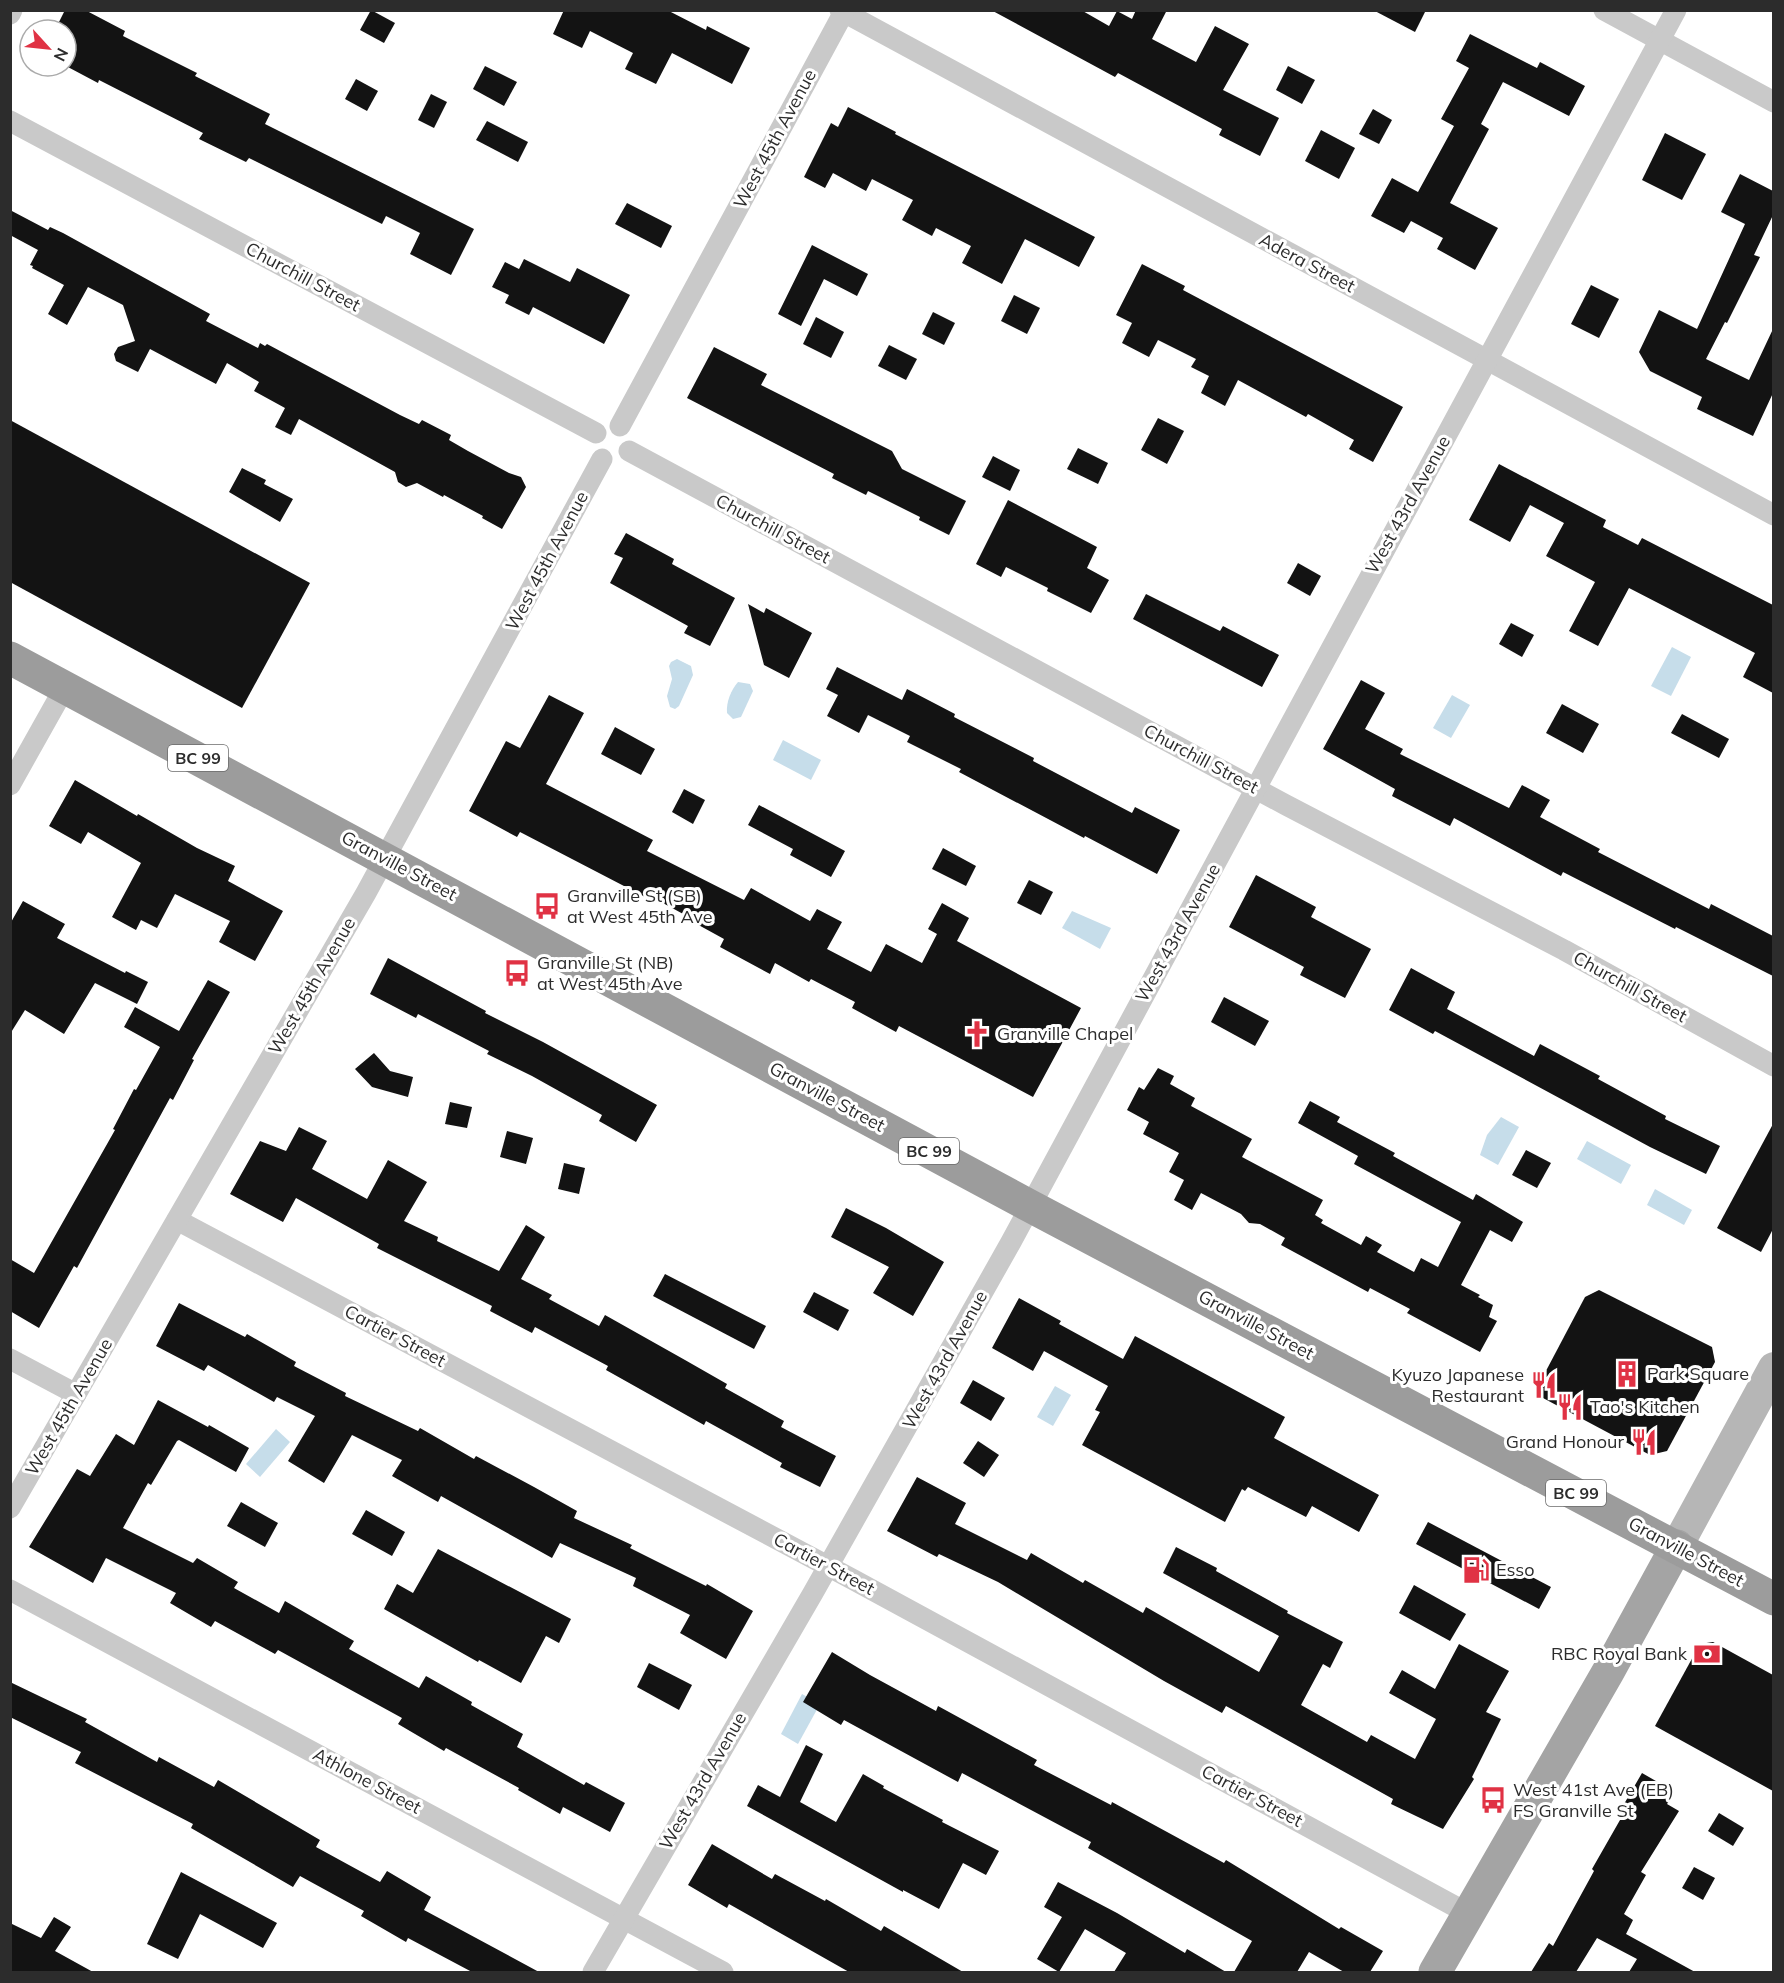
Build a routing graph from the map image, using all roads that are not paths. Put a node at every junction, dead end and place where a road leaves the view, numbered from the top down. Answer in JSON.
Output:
{"nodes":[{"id":1,"x":1604,"y":10,"type":"edge"},
{"id":2,"x":1676,"y":10,"type":"edge"},
{"id":3,"x":843,"y":11,"type":"edge"},
{"id":4,"x":1660,"y":40,"type":"junction"},
{"id":5,"x":1773,"y":102,"type":"edge"},
{"id":6,"x":10,"y":121,"type":"edge"},
{"id":7,"x":1487,"y":361,"type":"junction"},
{"id":8,"x":620,"y":426,"type":"junction"},
{"id":9,"x":596,"y":433,"type":"junction"},
{"id":10,"x":629,"y":451,"type":"junction"},
{"id":11,"x":602,"y":459,"type":"junction"},
{"id":12,"x":1773,"y":515,"type":"edge"},
{"id":13,"x":10,"y":658,"type":"edge"},
{"id":14,"x":65,"y":687,"type":"junction"},
{"id":15,"x":10,"y":785,"type":"edge"},
{"id":16,"x":1256,"y":789,"type":"junction"},
{"id":17,"x":385,"y":858,"type":"junction"},
{"id":18,"x":1773,"y":1066,"type":"edge"},
{"id":19,"x":1030,"y":1206,"type":"junction"},
{"id":20,"x":177,"y":1220,"type":"junction"},
{"id":21,"x":10,"y":1359,"type":"edge"},
{"id":22,"x":1773,"y":1368,"type":"edge"},
{"id":23,"x":76,"y":1394,"type":"junction"},
{"id":24,"x":10,"y":1508,"type":"edge"},
{"id":25,"x":1677,"y":1546,"type":"junction"},
{"id":26,"x":827,"y":1566,"type":"junction"},
{"id":27,"x":10,"y":1590,"type":"edge"},
{"id":28,"x":1773,"y":1599,"type":"edge"},
{"id":29,"x":1469,"y":1914,"type":"junction"},
{"id":30,"x":624,"y":1919,"type":"junction"},
{"id":31,"x":593,"y":1972,"type":"edge"},
{"id":32,"x":723,"y":1972,"type":"edge"},
{"id":33,"x":1435,"y":1972,"type":"edge"}],
"edges":[{"from":1,"to":4,"type":"street"},
{"from":2,"to":4,"type":"street","name":"West 43rd Avenue"},
{"from":3,"to":7,"type":"street","name":"Adera Street"},
{"from":3,"to":8,"type":"street","name":"West 45th Avenue"},
{"from":4,"to":5,"type":"street"},
{"from":4,"to":7,"type":"street","name":"West 43rd Avenue"},
{"from":6,"to":9,"type":"street","name":"Churchill Street"},
{"from":7,"to":12,"type":"street","name":"Adera Street"},
{"from":7,"to":16,"type":"street","name":"West 43rd Avenue"},
{"from":8,"to":9,"type":"street"},
{"from":8,"to":10,"type":"street"},
{"from":9,"to":11,"type":"street"},
{"from":10,"to":11,"type":"street"},
{"from":10,"to":16,"type":"street","name":"Churchill Street"},
{"from":11,"to":17,"type":"street","name":"West 45th Avenue"},
{"from":13,"to":14,"type":"highway","name":"Granville Street","number":"BC 99"},
{"from":14,"to":15,"type":"street"},
{"from":14,"to":17,"type":"highway","name":"Granville Street","number":"BC 99"},
{"from":16,"to":18,"type":"street","name":"Churchill Street"},
{"from":16,"to":19,"type":"street","name":"West 43rd Avenue"},
{"from":17,"to":19,"type":"highway","name":"Granville Street","number":"BC 99"},
{"from":17,"to":20,"type":"street","name":"West 45th Avenue"},
{"from":19,"to":25,"type":"highway","name":"Granville Street","number":"BC 99"},
{"from":19,"to":26,"type":"street","name":"West 43rd Avenue"},
{"from":20,"to":23,"type":"street","name":"West 45th Avenue"},
{"from":20,"to":26,"type":"street","name":"Cartier Street"},
{"from":21,"to":23,"type":"street"},
{"from":22,"to":25,"type":"main road"},
{"from":23,"to":24,"type":"street","name":"West 45th Avenue"},
{"from":25,"to":28,"type":"highway","name":"Granville Street","number":"BC 99"},
{"from":25,"to":29,"type":"main road"},
{"from":26,"to":29,"type":"street","name":"Cartier Street"},
{"from":26,"to":30,"type":"street","name":"West 43rd Avenue"},
{"from":27,"to":30,"type":"street","name":"Athlone Street"},
{"from":29,"to":33,"type":"main road"},
{"from":30,"to":31,"type":"street","name":"West 43rd Avenue"},
{"from":30,"to":32,"type":"street","name":"Athlone Street"}]}
